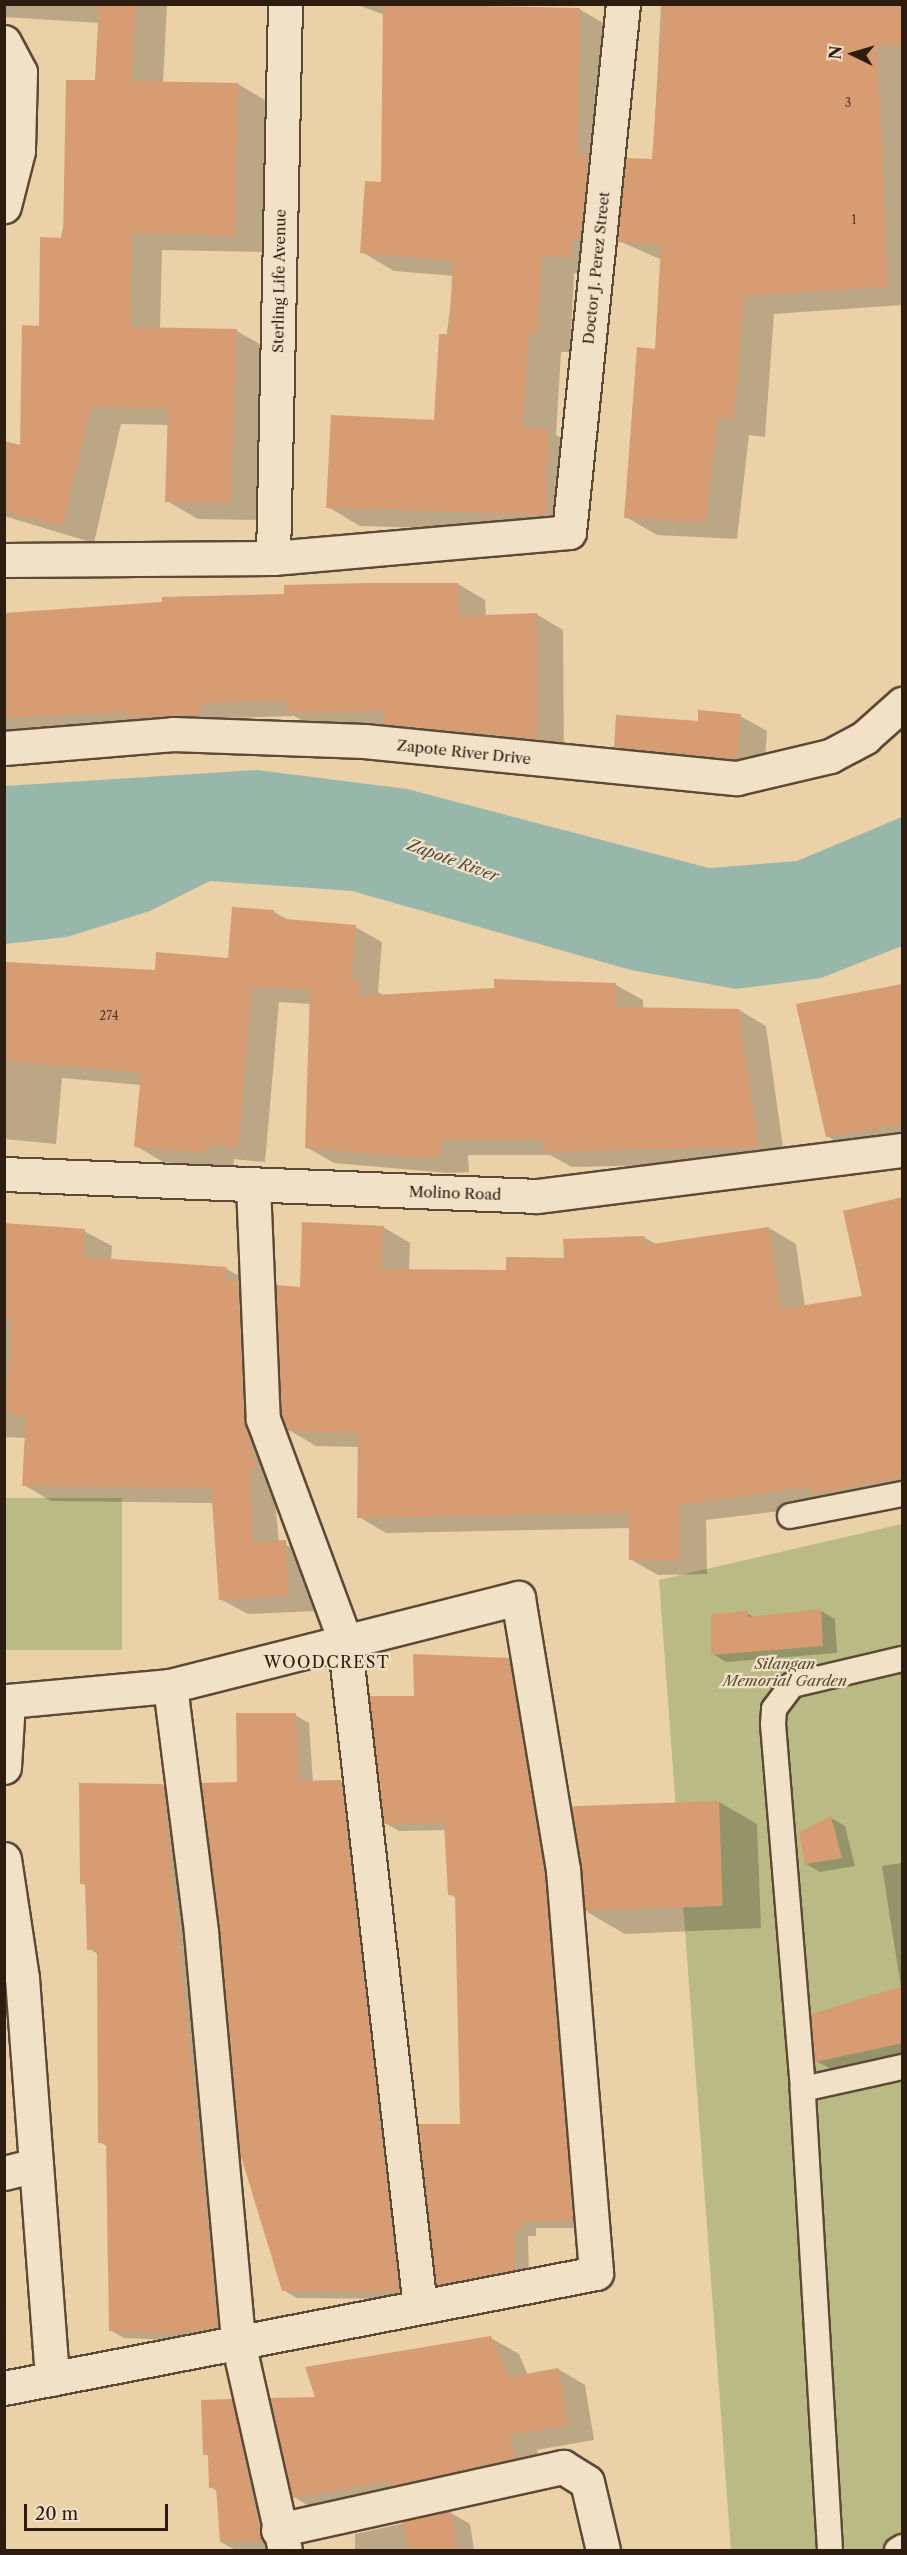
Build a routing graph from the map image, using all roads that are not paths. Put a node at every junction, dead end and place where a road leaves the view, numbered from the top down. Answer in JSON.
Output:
{"nodes":[{"id":1,"x":285,"y":4,"type":"edge"},
{"id":2,"x":623,"y":4,"type":"edge"},
{"id":3,"x":4,"y":42,"type":"edge"},
{"id":4,"x":4,"y":206,"type":"edge"},
{"id":5,"x":273,"y":558,"type":"junction"},
{"id":6,"x":4,"y":560,"type":"edge"},
{"id":7,"x":903,"y":704,"type":"edge"},
{"id":8,"x":4,"y":748,"type":"edge"},
{"id":9,"x":903,"y":1150,"type":"edge"},
{"id":10,"x":4,"y":1174,"type":"edge"},
{"id":11,"x":253,"y":1185,"type":"junction"},
{"id":12,"x":903,"y":1494,"type":"edge"},
{"id":13,"x":790,"y":1516,"type":"dead end"},
{"id":14,"x":344,"y":1638,"type":"junction"},
{"id":15,"x":903,"y":1659,"type":"edge"},
{"id":16,"x":170,"y":1686,"type":"junction"},
{"id":17,"x":4,"y":1767,"type":"edge"},
{"id":18,"x":4,"y":1859,"type":"edge"},
{"id":19,"x":13,"y":1980,"type":"edge"},
{"id":20,"x":903,"y":2067,"type":"edge"},
{"id":21,"x":803,"y":2089,"type":"junction"},
{"id":22,"x":36,"y":2165,"type":"junction"},
{"id":23,"x":4,"y":2173,"type":"edge"},
{"id":24,"x":420,"y":2307,"type":"junction"},
{"id":25,"x":238,"y":2342,"type":"junction"},
{"id":26,"x":52,"y":2379,"type":"junction"},
{"id":27,"x":4,"y":2388,"type":"edge"},
{"id":28,"x":282,"y":2540,"type":"edge"},
{"id":29,"x":903,"y":2547,"type":"edge"},
{"id":30,"x":603,"y":2550,"type":"edge"},
{"id":31,"x":830,"y":2550,"type":"edge"},
{"id":32,"x":897,"y":2550,"type":"edge"}],
"edges":[{"from":1,"to":5,"type":"street","name":"Sterling Life Avenue"},
{"from":2,"to":5,"type":"street","name":"Doctor J. Perez Street"},
{"from":3,"to":4,"type":"street"},
{"from":5,"to":6,"type":"street"},
{"from":7,"to":8,"type":"street","name":"Zapote River Drive"},
{"from":9,"to":11,"type":"street","name":"Molino Road"},
{"from":10,"to":11,"type":"street","name":"Molino Road"},
{"from":11,"to":14,"type":"street"},
{"from":12,"to":13,"type":"lane"},
{"from":14,"to":16,"type":"street"},
{"from":14,"to":24,"type":"street"},
{"from":14,"to":24,"type":"street"},
{"from":15,"to":21,"type":"lane"},
{"from":16,"to":17,"type":"street"},
{"from":16,"to":25,"type":"street"},
{"from":18,"to":19,"type":"street"},
{"from":19,"to":22,"type":"street"},
{"from":20,"to":21,"type":"lane"},
{"from":21,"to":31,"type":"lane"},
{"from":22,"to":23,"type":"street"},
{"from":22,"to":26,"type":"street"},
{"from":24,"to":25,"type":"street"},
{"from":25,"to":26,"type":"street"},
{"from":25,"to":28,"type":"street"},
{"from":26,"to":27,"type":"street"},
{"from":28,"to":30,"type":"street"},
{"from":29,"to":32,"type":"lane"}]}
